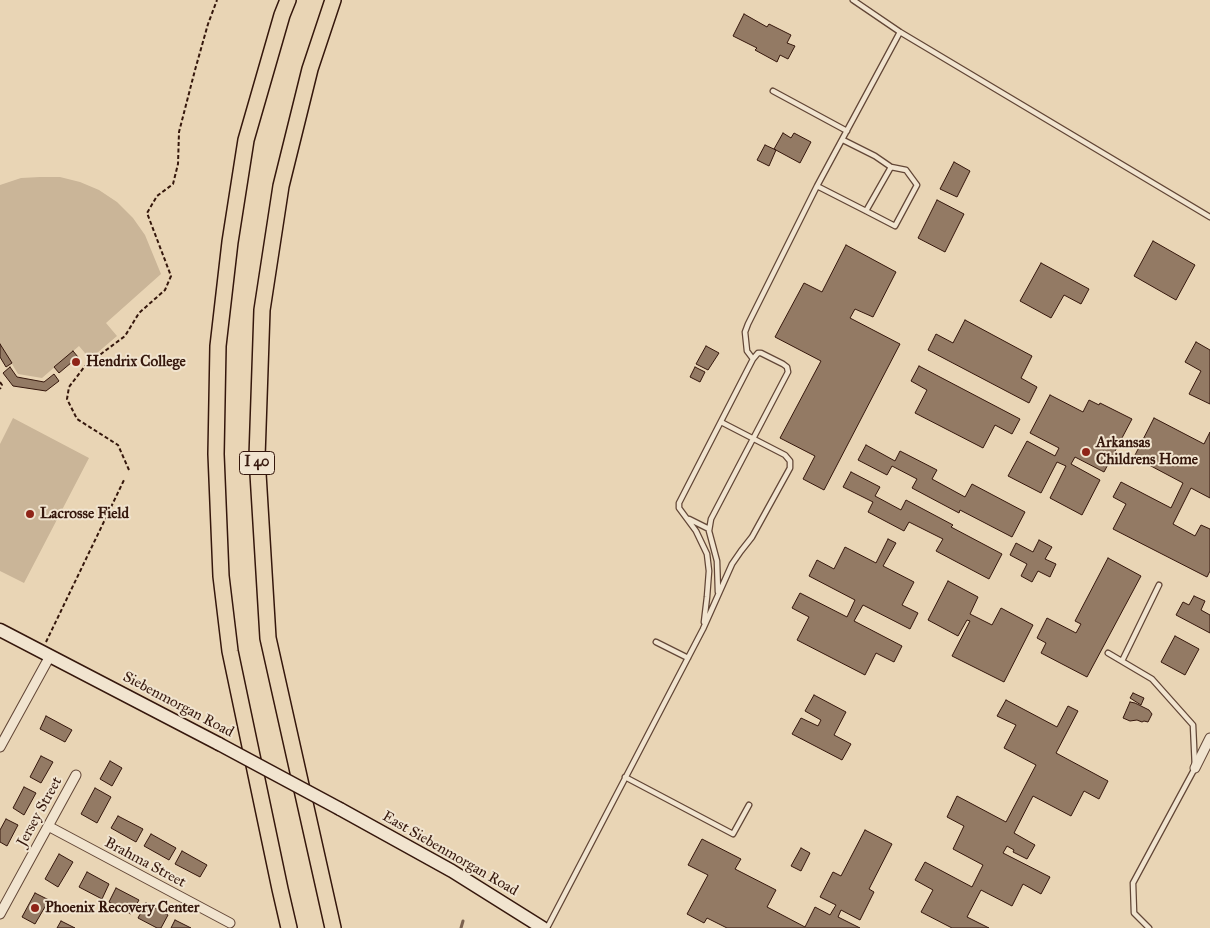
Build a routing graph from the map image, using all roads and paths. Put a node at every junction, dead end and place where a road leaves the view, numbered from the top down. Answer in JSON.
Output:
{"nodes":[{"id":1,"x":217,"y":0,"type":"edge"},
{"id":2,"x":288,"y":0,"type":"edge"},
{"id":3,"x":333,"y":0,"type":"edge"},
{"id":4,"x":853,"y":0,"type":"edge"},
{"id":5,"x":900,"y":32,"type":"junction"},
{"id":6,"x":773,"y":91,"type":"dead end"},
{"id":7,"x":847,"y":131,"type":"junction"},
{"id":8,"x":843,"y":140,"type":"junction"},
{"id":9,"x":891,"y":167,"type":"junction"},
{"id":10,"x":817,"y":186,"type":"junction"},
{"id":11,"x":866,"y":211,"type":"junction"},
{"id":12,"x":1210,"y":217,"type":"edge"},
{"id":13,"x":753,"y":359,"type":"junction"},
{"id":14,"x":0,"y":382,"type":"edge"},
{"id":15,"x":0,"y":389,"type":"edge"},
{"id":16,"x":721,"y":422,"type":"junction"},
{"id":17,"x":754,"y":438,"type":"junction"},
{"id":18,"x":129,"y":470,"type":"dead end"},
{"id":19,"x":124,"y":480,"type":"dead end"},
{"id":20,"x":686,"y":518,"type":"junction"},
{"id":21,"x":709,"y":529,"type":"junction"},
{"id":22,"x":1159,"y":585,"type":"dead end"},
{"id":23,"x":718,"y":595,"type":"junction"},
{"id":24,"x":703,"y":628,"type":"junction"},
{"id":25,"x":0,"y":630,"type":"edge"},
{"id":26,"x":656,"y":642,"type":"dead end"},
{"id":27,"x":1108,"y":653,"type":"dead end"},
{"id":28,"x":46,"y":654,"type":"junction"},
{"id":29,"x":688,"y":658,"type":"junction"},
{"id":30,"x":1122,"y":661,"type":"junction"},
{"id":31,"x":1210,"y":738,"type":"edge"},
{"id":32,"x":0,"y":747,"type":"edge"},
{"id":33,"x":1195,"y":768,"type":"junction"},
{"id":34,"x":76,"y":775,"type":"dead end"},
{"id":35,"x":625,"y":777,"type":"junction"},
{"id":36,"x":749,"y":805,"type":"dead end"},
{"id":37,"x":340,"y":809,"type":"joint"},
{"id":38,"x":48,"y":826,"type":"junction"},
{"id":39,"x":0,"y":914,"type":"edge"},
{"id":40,"x":230,"y":923,"type":"dead end"},
{"id":41,"x":289,"y":928,"type":"edge"},
{"id":42,"x":333,"y":928,"type":"edge"},
{"id":43,"x":545,"y":928,"type":"edge"},
{"id":44,"x":1149,"y":928,"type":"edge"}],
"edges":[{"from":1,"to":18,"type":"path"},
{"from":2,"to":41,"type":"highway"},
{"from":3,"to":42,"type":"highway","number":"I 40"},
{"from":4,"to":5,"type":"lane"},
{"from":5,"to":7,"type":"lane"},
{"from":5,"to":12,"type":"lane"},
{"from":6,"to":7,"type":"lane"},
{"from":7,"to":8,"type":"lane"},
{"from":8,"to":9,"type":"lane"},
{"from":8,"to":10,"type":"lane"},
{"from":9,"to":11,"type":"lane"},
{"from":9,"to":11,"type":"lane"},
{"from":10,"to":11,"type":"lane"},
{"from":10,"to":13,"type":"lane"},
{"from":13,"to":16,"type":"lane"},
{"from":13,"to":17,"type":"lane"},
{"from":14,"to":15,"type":"path"},
{"from":16,"to":17,"type":"lane"},
{"from":16,"to":20,"type":"lane"},
{"from":17,"to":21,"type":"lane"},
{"from":17,"to":23,"type":"lane"},
{"from":19,"to":28,"type":"path"},
{"from":20,"to":21,"type":"lane"},
{"from":20,"to":24,"type":"lane"},
{"from":21,"to":23,"type":"lane"},
{"from":22,"to":30,"type":"lane"},
{"from":23,"to":24,"type":"lane"},
{"from":24,"to":29,"type":"lane"},
{"from":25,"to":28,"type":"street","name":"Siebenmorgan Road"},
{"from":26,"to":29,"type":"lane"},
{"from":27,"to":30,"type":"lane"},
{"from":28,"to":32,"type":"street"},
{"from":28,"to":37,"type":"street","name":"Siebenmorgan Road","bridge":true},
{"from":29,"to":35,"type":"lane"},
{"from":30,"to":33,"type":"lane"},
{"from":31,"to":33,"type":"street"},
{"from":33,"to":44,"type":"lane"},
{"from":34,"to":38,"type":"street","name":"Jersey Street"},
{"from":35,"to":36,"type":"lane"},
{"from":35,"to":43,"type":"lane"},
{"from":37,"to":43,"type":"street","name":"East Siebenmorgan Road"},
{"from":38,"to":39,"type":"street","name":"Jersey Street"},
{"from":38,"to":40,"type":"street","name":"Brahma Street"}]}
